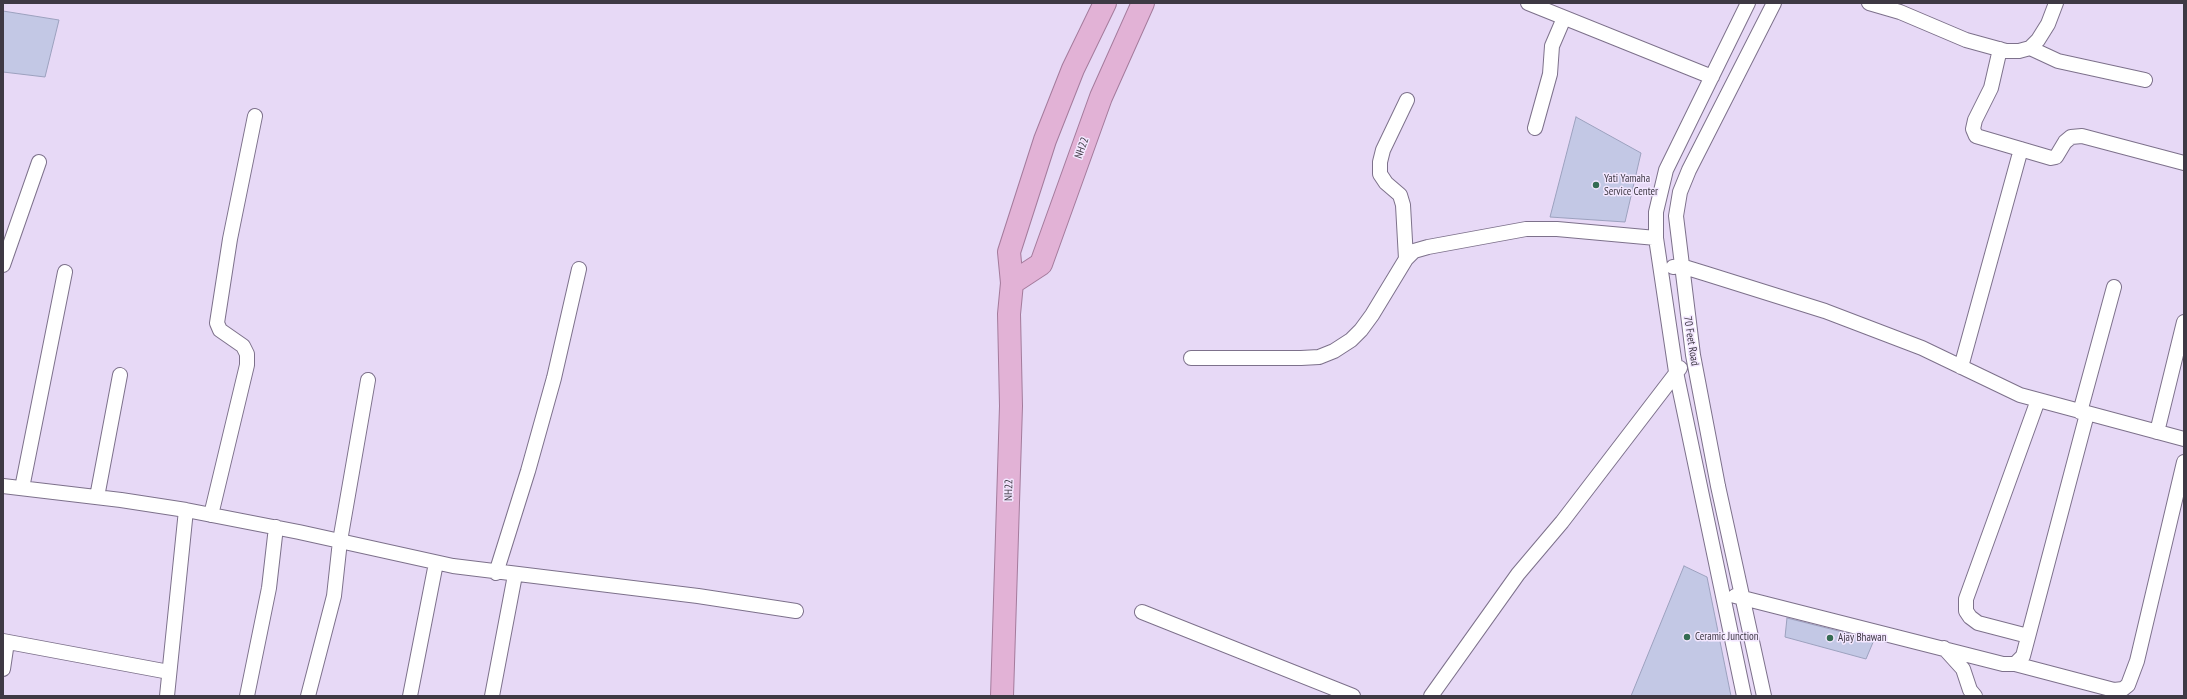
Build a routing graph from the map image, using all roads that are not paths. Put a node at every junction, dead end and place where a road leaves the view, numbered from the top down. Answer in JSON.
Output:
{"nodes":[{"id":1,"x":1105,"y":3,"type":"edge"},
{"id":2,"x":1143,"y":3,"type":"edge"},
{"id":3,"x":1528,"y":3,"type":"edge"},
{"id":4,"x":1774,"y":3,"type":"edge"},
{"id":5,"x":1869,"y":3,"type":"edge"},
{"id":6,"x":2056,"y":3,"type":"edge"},
{"id":7,"x":1746,"y":8,"type":"edge"},
{"id":8,"x":1564,"y":18,"type":"junction"},
{"id":9,"x":1764,"y":23,"type":"junction"},
{"id":10,"x":2030,"y":48,"type":"junction"},
{"id":11,"x":2000,"y":49,"type":"junction"},
{"id":12,"x":1712,"y":77,"type":"junction"},
{"id":13,"x":2145,"y":80,"type":"dead end"},
{"id":14,"x":1407,"y":100,"type":"dead end"},
{"id":15,"x":255,"y":116,"type":"dead end"},
{"id":16,"x":1535,"y":128,"type":"dead end"},
{"id":17,"x":2020,"y":149,"type":"junction"},
{"id":18,"x":39,"y":162,"type":"dead end"},
{"id":19,"x":2184,"y":162,"type":"edge"},
{"id":20,"x":1656,"y":238,"type":"junction"},
{"id":21,"x":1406,"y":259,"type":"junction"},
{"id":22,"x":3,"y":265,"type":"edge"},
{"id":23,"x":1681,"y":266,"type":"junction"},
{"id":24,"x":1661,"y":268,"type":"junction"},
{"id":25,"x":579,"y":269,"type":"dead end"},
{"id":26,"x":66,"y":272,"type":"dead end"},
{"id":27,"x":1012,"y":283,"type":"junction"},
{"id":28,"x":2114,"y":288,"type":"dead end"},
{"id":29,"x":2184,"y":322,"type":"edge"},
{"id":30,"x":1693,"y":355,"type":"junction"},
{"id":31,"x":1191,"y":358,"type":"dead end"},
{"id":32,"x":1961,"y":367,"type":"junction"},
{"id":33,"x":1676,"y":372,"type":"junction"},
{"id":34,"x":120,"y":375,"type":"dead end"},
{"id":35,"x":368,"y":380,"type":"dead end"},
{"id":36,"x":2038,"y":400,"type":"junction"},
{"id":37,"x":2084,"y":413,"type":"junction"},
{"id":38,"x":2157,"y":432,"type":"junction"},
{"id":39,"x":2184,"y":439,"type":"edge"},
{"id":40,"x":2184,"y":462,"type":"edge"},
{"id":41,"x":3,"y":486,"type":"edge"},
{"id":42,"x":22,"y":488,"type":"junction"},
{"id":43,"x":97,"y":497,"type":"junction"},
{"id":44,"x":186,"y":510,"type":"junction"},
{"id":45,"x":211,"y":515,"type":"junction"},
{"id":46,"x":276,"y":527,"type":"junction"},
{"id":47,"x":340,"y":541,"type":"junction"},
{"id":48,"x":436,"y":563,"type":"junction"},
{"id":49,"x":496,"y":573,"type":"junction"},
{"id":50,"x":515,"y":575,"type":"junction"},
{"id":51,"x":1722,"y":594,"type":"junction"},
{"id":52,"x":1743,"y":597,"type":"junction"},
{"id":53,"x":796,"y":612,"type":"dead end"},
{"id":54,"x":1142,"y":612,"type":"dead end"},
{"id":55,"x":2028,"y":636,"type":"junction"},
{"id":56,"x":5,"y":641,"type":"edge"},
{"id":57,"x":1944,"y":648,"type":"junction"},
{"id":58,"x":2015,"y":664,"type":"junction"},
{"id":59,"x":3,"y":669,"type":"edge"},
{"id":60,"x":169,"y":672,"type":"junction"},
{"id":61,"x":167,"y":696,"type":"edge"},
{"id":62,"x":248,"y":696,"type":"edge"},
{"id":63,"x":308,"y":696,"type":"edge"},
{"id":64,"x":410,"y":696,"type":"edge"},
{"id":65,"x":492,"y":696,"type":"edge"},
{"id":66,"x":1002,"y":696,"type":"edge"},
{"id":67,"x":1353,"y":696,"type":"edge"},
{"id":68,"x":1431,"y":696,"type":"edge"},
{"id":69,"x":1744,"y":696,"type":"edge"},
{"id":70,"x":1764,"y":696,"type":"edge"},
{"id":71,"x":1975,"y":696,"type":"edge"}],
"edges":[{"from":1,"to":27,"type":"highway","name":"NH22"},
{"from":2,"to":27,"type":"highway","name":"NH22"},
{"from":3,"to":8,"type":"street"},
{"from":4,"to":9,"type":"street","name":"70 Feet Road"},
{"from":5,"to":11,"type":"street"},
{"from":6,"to":10,"type":"street"},
{"from":7,"to":9,"type":"street"},
{"from":7,"to":12,"type":"street","name":"70 Feet Road"},
{"from":8,"to":12,"type":"street"},
{"from":8,"to":16,"type":"street"},
{"from":9,"to":23,"type":"street","name":"70 Feet Road"},
{"from":10,"to":11,"type":"street"},
{"from":10,"to":13,"type":"street"},
{"from":11,"to":17,"type":"street"},
{"from":12,"to":20,"type":"street","name":"70 Feet Road"},
{"from":14,"to":21,"type":"street"},
{"from":15,"to":45,"type":"street"},
{"from":17,"to":19,"type":"street"},
{"from":17,"to":32,"type":"street"},
{"from":18,"to":22,"type":"street"},
{"from":20,"to":21,"type":"street"},
{"from":20,"to":24,"type":"street","name":"70 Feet Road"},
{"from":21,"to":31,"type":"street"},
{"from":23,"to":24,"type":"street"},
{"from":23,"to":30,"type":"street","name":"70 Feet Road"},
{"from":23,"to":32,"type":"street"},
{"from":24,"to":33,"type":"street","name":"70 Feet Road"},
{"from":25,"to":49,"type":"street"},
{"from":26,"to":42,"type":"street"},
{"from":27,"to":66,"type":"highway","name":"NH22"},
{"from":28,"to":37,"type":"street"},
{"from":29,"to":38,"type":"street"},
{"from":30,"to":33,"type":"street"},
{"from":30,"to":52,"type":"street","name":"70 Feet Road"},
{"from":32,"to":36,"type":"street"},
{"from":33,"to":51,"type":"street","name":"70 Feet Road"},
{"from":33,"to":68,"type":"street"},
{"from":34,"to":43,"type":"street"},
{"from":35,"to":47,"type":"street"},
{"from":36,"to":37,"type":"street"},
{"from":36,"to":55,"type":"street"},
{"from":37,"to":38,"type":"street"},
{"from":37,"to":55,"type":"street"},
{"from":38,"to":39,"type":"street"},
{"from":40,"to":58,"type":"street"},
{"from":41,"to":42,"type":"street"},
{"from":42,"to":43,"type":"street"},
{"from":43,"to":44,"type":"street"},
{"from":44,"to":45,"type":"street"},
{"from":44,"to":60,"type":"street"},
{"from":45,"to":46,"type":"street"},
{"from":46,"to":47,"type":"street"},
{"from":46,"to":62,"type":"street"},
{"from":47,"to":48,"type":"street"},
{"from":47,"to":63,"type":"street"},
{"from":48,"to":49,"type":"street"},
{"from":48,"to":64,"type":"street"},
{"from":49,"to":50,"type":"street"},
{"from":50,"to":53,"type":"street"},
{"from":50,"to":65,"type":"street"},
{"from":51,"to":52,"type":"street"},
{"from":51,"to":69,"type":"street","name":"70 Feet Road"},
{"from":52,"to":57,"type":"street"},
{"from":52,"to":70,"type":"street","name":"70 Feet Road"},
{"from":54,"to":67,"type":"street"},
{"from":55,"to":58,"type":"street"},
{"from":56,"to":59,"type":"street"},
{"from":56,"to":60,"type":"street"},
{"from":57,"to":58,"type":"street"},
{"from":57,"to":71,"type":"street"},
{"from":60,"to":61,"type":"street"}]}
